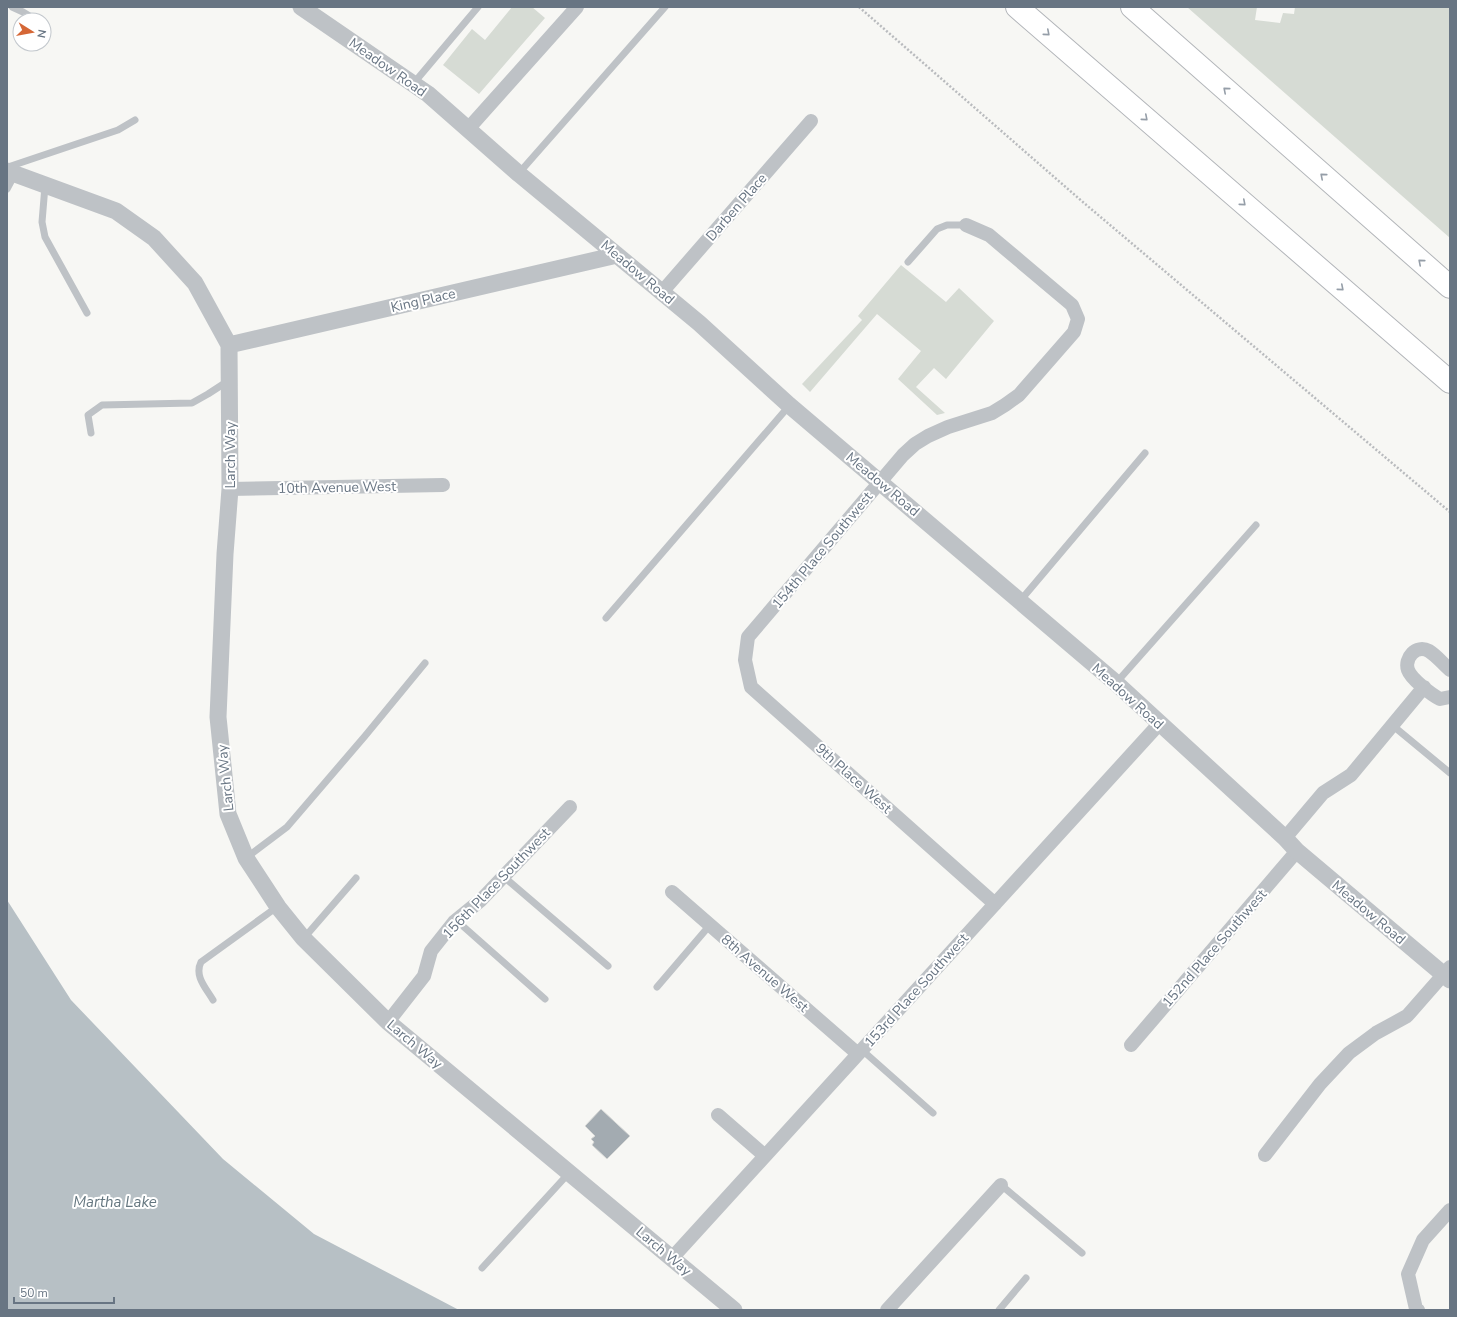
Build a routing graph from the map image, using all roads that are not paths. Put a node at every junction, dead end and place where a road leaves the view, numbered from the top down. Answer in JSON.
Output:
{"nodes":[{"id":1,"x":12,"y":7,"type":"edge"},
{"id":2,"x":478,"y":7,"type":"edge"},
{"id":3,"x":577,"y":7,"type":"edge"},
{"id":4,"x":665,"y":7,"type":"edge"},
{"id":5,"x":1017,"y":7,"type":"edge"},
{"id":6,"x":1132,"y":7,"type":"edge"},
{"id":7,"x":310,"y":11,"type":"edge"},
{"id":8,"x":23,"y":12,"type":"edge"},
{"id":9,"x":414,"y":84,"type":"junction"},
{"id":10,"x":135,"y":120,"type":"dead end"},
{"id":11,"x":811,"y":122,"type":"dead end"},
{"id":12,"x":468,"y":129,"type":"junction"},
{"id":13,"x":10,"y":171,"type":"edge"},
{"id":14,"x":519,"y":174,"type":"junction"},
{"id":15,"x":46,"y":185,"type":"junction"},
{"id":16,"x":7,"y":189,"type":"edge"},
{"id":17,"x":966,"y":225,"type":"joint"},
{"id":18,"x":617,"y":255,"type":"junction"},
{"id":19,"x":908,"y":262,"type":"dead end"},
{"id":20,"x":1450,"y":287,"type":"edge"},
{"id":21,"x":662,"y":292,"type":"junction"},
{"id":22,"x":87,"y":313,"type":"dead end"},
{"id":23,"x":229,"y":345,"type":"junction"},
{"id":24,"x":229,"y":380,"type":"junction"},
{"id":25,"x":1450,"y":382,"type":"edge"},
{"id":26,"x":789,"y":406,"type":"junction"},
{"id":27,"x":91,"y":433,"type":"dead end"},
{"id":28,"x":1145,"y":453,"type":"dead end"},
{"id":29,"x":880,"y":482,"type":"junction"},
{"id":30,"x":443,"y":485,"type":"dead end"},
{"id":31,"x":230,"y":489,"type":"junction"},
{"id":32,"x":1256,"y":524,"type":"dead end"},
{"id":33,"x":1019,"y":601,"type":"junction"},
{"id":34,"x":606,"y":618,"type":"dead end"},
{"id":35,"x":748,"y":637,"type":"joint"},
{"id":36,"x":425,"y":663,"type":"dead end"},
{"id":37,"x":1450,"y":670,"type":"edge"},
{"id":38,"x":1116,"y":684,"type":"junction"},
{"id":39,"x":1424,"y":687,"type":"junction"},
{"id":40,"x":1450,"y":697,"type":"edge"},
{"id":41,"x":1160,"y":723,"type":"junction"},
{"id":42,"x":1392,"y":725,"type":"junction"},
{"id":43,"x":1450,"y":773,"type":"edge"},
{"id":44,"x":570,"y":807,"type":"dead end"},
{"id":45,"x":1285,"y":838,"type":"junction"},
{"id":46,"x":1297,"y":851,"type":"junction"},
{"id":47,"x":246,"y":858,"type":"junction"},
{"id":48,"x":504,"y":877,"type":"junction"},
{"id":49,"x":356,"y":878,"type":"dead end"},
{"id":50,"x":672,"y":892,"type":"dead end"},
{"id":51,"x":994,"y":904,"type":"junction"},
{"id":52,"x":278,"y":907,"type":"junction"},
{"id":53,"x":456,"y":920,"type":"junction"},
{"id":54,"x":710,"y":925,"type":"junction"},
{"id":55,"x":304,"y":938,"type":"junction"},
{"id":56,"x":608,"y":966,"type":"dead end"},
{"id":57,"x":1448,"y":974,"type":"edge"},
{"id":58,"x":658,"y":987,"type":"dead end"},
{"id":59,"x":545,"y":999,"type":"dead end"},
{"id":60,"x":213,"y":1000,"type":"dead end"},
{"id":61,"x":388,"y":1022,"type":"junction"},
{"id":62,"x":1131,"y":1045,"type":"dead end"},
{"id":63,"x":860,"y":1052,"type":"junction"},
{"id":64,"x":933,"y":1113,"type":"dead end"},
{"id":65,"x":718,"y":1115,"type":"dead end"},
{"id":66,"x":1265,"y":1155,"type":"dead end"},
{"id":67,"x":765,"y":1156,"type":"junction"},
{"id":68,"x":569,"y":1172,"type":"junction"},
{"id":69,"x":1001,"y":1185,"type":"joint"},
{"id":70,"x":1450,"y":1210,"type":"edge"},
{"id":71,"x":1082,"y":1253,"type":"dead end"},
{"id":72,"x":672,"y":1258,"type":"junction"},
{"id":73,"x":482,"y":1268,"type":"dead end"},
{"id":74,"x":1026,"y":1278,"type":"dead end"},
{"id":75,"x":734,"y":1310,"type":"edge"},
{"id":76,"x":887,"y":1310,"type":"edge"},
{"id":77,"x":999,"y":1310,"type":"edge"},
{"id":78,"x":1418,"y":1310,"type":"edge"}],
"edges":[{"from":1,"to":8,"type":"lane"},
{"from":2,"to":9,"type":"lane"},
{"from":3,"to":12,"type":"street"},
{"from":4,"to":14,"type":"lane"},
{"from":5,"to":25,"type":"highway","one_way":true},
{"from":20,"to":6,"type":"highway","one_way":true},
{"from":7,"to":9,"type":"street","name":"Meadow Road"},
{"from":9,"to":12,"type":"street","name":"Meadow Road"},
{"from":10,"to":13,"type":"lane"},
{"from":11,"to":21,"type":"street","name":"Darben Place"},
{"from":12,"to":14,"type":"street","name":"Meadow Road"},
{"from":13,"to":15,"type":"street","name":"Larch Way"},
{"from":13,"to":16,"type":"lane"},
{"from":14,"to":18,"type":"street","name":"Meadow Road"},
{"from":15,"to":22,"type":"lane"},
{"from":15,"to":23,"type":"street","name":"Larch Way"},
{"from":17,"to":19,"type":"lane"},
{"from":17,"to":29,"type":"street","name":"154th Place Southwest"},
{"from":18,"to":21,"type":"street","name":"Meadow Road"},
{"from":18,"to":23,"type":"street","name":"King Place"},
{"from":21,"to":26,"type":"street","name":"Meadow Road"},
{"from":23,"to":24,"type":"street","name":"Larch Way"},
{"from":24,"to":27,"type":"lane"},
{"from":24,"to":31,"type":"street","name":"Larch Way"},
{"from":26,"to":29,"type":"street","name":"Meadow Road"},
{"from":26,"to":34,"type":"lane"},
{"from":28,"to":33,"type":"lane"},
{"from":29,"to":33,"type":"street","name":"Meadow Road"},
{"from":29,"to":35,"type":"street","name":"154th Place Southwest"},
{"from":30,"to":31,"type":"street","name":"10th Avenue West"},
{"from":31,"to":47,"type":"street","name":"Larch Way"},
{"from":32,"to":38,"type":"lane"},
{"from":33,"to":38,"type":"street","name":"Meadow Road"},
{"from":35,"to":51,"type":"street","name":"9th Place West"},
{"from":36,"to":47,"type":"lane"},
{"from":37,"to":39,"type":"street"},
{"from":38,"to":41,"type":"street","name":"Meadow Road"},
{"from":39,"to":40,"type":"street"},
{"from":39,"to":42,"type":"street"},
{"from":41,"to":45,"type":"street","name":"Meadow Road"},
{"from":41,"to":51,"type":"street","name":"153rd Place Southwest"},
{"from":42,"to":43,"type":"lane"},
{"from":42,"to":45,"type":"street"},
{"from":44,"to":48,"type":"street","name":"156th Place Southwest"},
{"from":45,"to":46,"type":"street","name":"Meadow Road"},
{"from":46,"to":57,"type":"street","name":"Meadow Road"},
{"from":46,"to":62,"type":"street","name":"152nd Place Southwest"},
{"from":47,"to":52,"type":"street","name":"Larch Way"},
{"from":48,"to":53,"type":"street","name":"156th Place Southwest"},
{"from":48,"to":56,"type":"lane"},
{"from":49,"to":55,"type":"lane"},
{"from":50,"to":54,"type":"street","name":"8th Avenue West"},
{"from":51,"to":63,"type":"street","name":"153rd Place Southwest"},
{"from":52,"to":55,"type":"street","name":"Larch Way"},
{"from":52,"to":60,"type":"lane"},
{"from":53,"to":59,"type":"lane"},
{"from":53,"to":61,"type":"street","name":"156th Place Southwest"},
{"from":54,"to":58,"type":"lane"},
{"from":54,"to":63,"type":"street","name":"8th Avenue West"},
{"from":55,"to":61,"type":"street","name":"Larch Way"},
{"from":57,"to":66,"type":"street"},
{"from":61,"to":68,"type":"street","name":"Larch Way"},
{"from":63,"to":64,"type":"lane"},
{"from":63,"to":67,"type":"street","name":"153rd Place Southwest"},
{"from":65,"to":67,"type":"street"},
{"from":67,"to":72,"type":"street","name":"153rd Place Southwest"},
{"from":68,"to":72,"type":"street","name":"Larch Way"},
{"from":68,"to":73,"type":"lane"},
{"from":69,"to":71,"type":"lane"},
{"from":69,"to":76,"type":"street"},
{"from":70,"to":78,"type":"street"},
{"from":72,"to":75,"type":"street","name":"Larch Way"},
{"from":74,"to":77,"type":"lane"}]}
